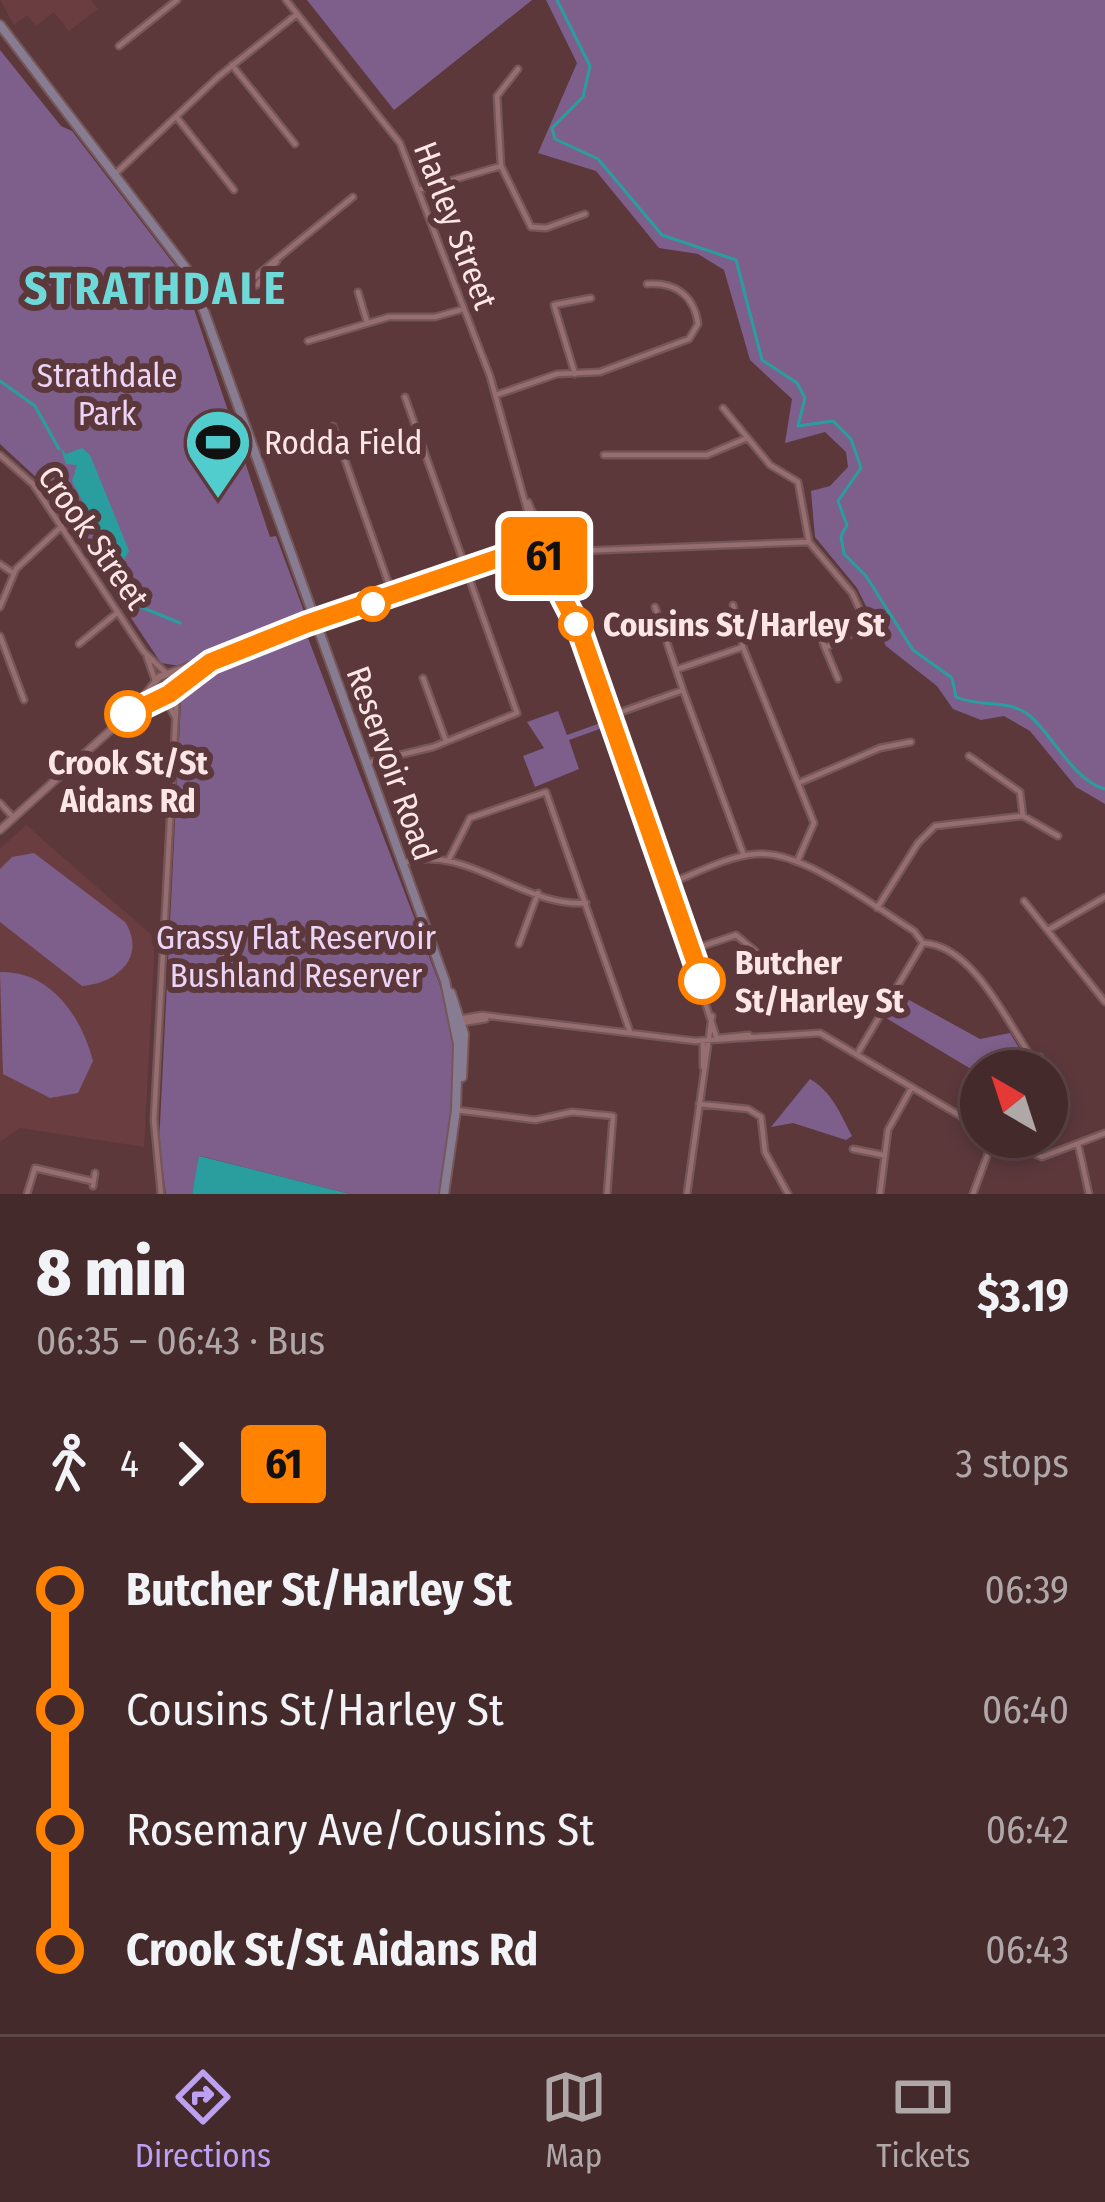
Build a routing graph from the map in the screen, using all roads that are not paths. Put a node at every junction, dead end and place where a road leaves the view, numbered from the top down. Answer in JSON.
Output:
{"nodes":[{"id":1,"x":177,"y":0,"type":"edge"},
{"id":2,"x":286,"y":0,"type":"edge"},
{"id":3,"x":297,"y":14,"type":"junction"},
{"id":4,"x":0,"y":25,"type":"edge"},
{"id":5,"x":0,"y":35,"type":"edge"},
{"id":6,"x":119,"y":46,"type":"dead end"},
{"id":7,"x":25,"y":60,"type":"junction"},
{"id":8,"x":232,"y":65,"type":"junction"},
{"id":9,"x":518,"y":69,"type":"dead end"},
{"id":10,"x":178,"y":118,"type":"junction"},
{"id":11,"x":295,"y":144,"type":"dead end"},
{"id":12,"x":501,"y":166,"type":"junction"},
{"id":13,"x":115,"y":174,"type":"junction"},
{"id":14,"x":234,"y":190,"type":"dead end"},
{"id":15,"x":418,"y":190,"type":"junction"},
{"id":16,"x":353,"y":197,"type":"dead end"},
{"id":17,"x":585,"y":214,"type":"dead end"},
{"id":18,"x":647,"y":284,"type":"dead end"},
{"id":19,"x":358,"y":292,"type":"dead end"},
{"id":20,"x":591,"y":298,"type":"dead end"},
{"id":21,"x":203,"y":305,"type":"junction"},
{"id":22,"x":461,"y":309,"type":"junction"},
{"id":23,"x":368,"y":322,"type":"junction"},
{"id":24,"x":308,"y":340,"type":"dead end"},
{"id":25,"x":575,"y":374,"type":"junction"},
{"id":26,"x":496,"y":395,"type":"junction"},
{"id":27,"x":405,"y":397,"type":"dead end"},
{"id":28,"x":723,"y":408,"type":"dead end"},
{"id":29,"x":333,"y":426,"type":"dead end"},
{"id":30,"x":747,"y":438,"type":"junction"},
{"id":31,"x":0,"y":454,"type":"edge"},
{"id":32,"x":604,"y":455,"type":"dead end"},
{"id":33,"x":525,"y":497,"type":"junction"},
{"id":34,"x":62,"y":526,"type":"junction"},
{"id":35,"x":546,"y":541,"type":"junction"},
{"id":36,"x":536,"y":542,"type":"junction"},
{"id":37,"x":809,"y":542,"type":"junction"},
{"id":38,"x":568,"y":549,"type":"junction"},
{"id":39,"x":540,"y":552,"type":"junction"},
{"id":40,"x":550,"y":552,"type":"junction"},
{"id":41,"x":502,"y":557,"type":"junction"},
{"id":42,"x":0,"y":564,"type":"edge"},
{"id":43,"x":467,"y":570,"type":"junction"},
{"id":44,"x":554,"y":572,"type":"junction"},
{"id":45,"x":13,"y":573,"type":"junction"},
{"id":46,"x":393,"y":596,"type":"junction"},
{"id":47,"x":733,"y":605,"type":"dead end"},
{"id":48,"x":0,"y":607,"type":"edge"},
{"id":49,"x":655,"y":607,"type":"dead end"},
{"id":50,"x":118,"y":612,"type":"junction"},
{"id":51,"x":812,"y":613,"type":"dead end"},
{"id":52,"x":316,"y":624,"type":"junction"},
{"id":53,"x":0,"y":636,"type":"edge"},
{"id":54,"x":79,"y":644,"type":"dead end"},
{"id":55,"x":743,"y":646,"type":"junction"},
{"id":56,"x":825,"y":648,"type":"junction"},
{"id":57,"x":144,"y":652,"type":"junction"},
{"id":58,"x":211,"y":662,"type":"junction"},
{"id":59,"x":677,"y":669,"type":"junction"},
{"id":60,"x":168,"y":674,"type":"junction"},
{"id":61,"x":424,"y":678,"type":"dead end"},
{"id":62,"x":838,"y":680,"type":"dead end"},
{"id":63,"x":156,"y":682,"type":"junction"},
{"id":64,"x":177,"y":687,"type":"junction"},
{"id":65,"x":683,"y":690,"type":"junction"},
{"id":66,"x":163,"y":695,"type":"junction"},
{"id":67,"x":24,"y":700,"type":"dead end"},
{"id":68,"x":134,"y":709,"type":"junction"},
{"id":69,"x":610,"y":716,"type":"junction"},
{"id":70,"x":177,"y":722,"type":"junction"},
{"id":71,"x":446,"y":742,"type":"junction"},
{"id":72,"x":911,"y":742,"type":"dead end"},
{"id":73,"x":969,"y":756,"type":"dead end"},
{"id":74,"x":367,"y":763,"type":"junction"},
{"id":75,"x":801,"y":782,"type":"junction"},
{"id":76,"x":0,"y":802,"type":"edge"},
{"id":77,"x":1023,"y":816,"type":"junction"},
{"id":78,"x":14,"y":818,"type":"junction"},
{"id":79,"x":0,"y":830,"type":"edge"},
{"id":80,"x":1058,"y":836,"type":"dead end"},
{"id":81,"x":744,"y":856,"type":"junction"},
{"id":82,"x":448,"y":861,"type":"junction"},
{"id":83,"x":797,"y":862,"type":"junction"},
{"id":84,"x":403,"y":863,"type":"junction"},
{"id":85,"x":668,"y":884,"type":"junction"},
{"id":86,"x":538,"y":893,"type":"junction"},
{"id":87,"x":1105,"y":897,"type":"edge"},
{"id":88,"x":1024,"y":901,"type":"dead end"},
{"id":89,"x":587,"y":903,"type":"junction"},
{"id":90,"x":877,"y":908,"type":"junction"},
{"id":91,"x":1047,"y":931,"type":"junction"},
{"id":92,"x":923,"y":943,"type":"junction"},
{"id":93,"x":519,"y":944,"type":"dead end"},
{"id":94,"x":691,"y":950,"type":"junction"},
{"id":95,"x":754,"y":951,"type":"dead end"},
{"id":96,"x":1105,"y":1002,"type":"edge"},
{"id":97,"x":459,"y":1021,"type":"junction"},
{"id":98,"x":630,"y":1033,"type":"junction"},
{"id":99,"x":710,"y":1040,"type":"junction"},
{"id":100,"x":1026,"y":1050,"type":"edge"},
{"id":101,"x":858,"y":1052,"type":"junction"},
{"id":102,"x":913,"y":1085,"type":"junction"},
{"id":103,"x":698,"y":1104,"type":"junction"},
{"id":104,"x":456,"y":1110,"type":"junction"},
{"id":105,"x":960,"y":1115,"type":"edge"},
{"id":106,"x":1105,"y":1132,"type":"edge"},
{"id":107,"x":1078,"y":1144,"type":"junction"},
{"id":108,"x":1068,"y":1147,"type":"edge"},
{"id":109,"x":854,"y":1149,"type":"dead end"},
{"id":110,"x":885,"y":1155,"type":"junction"},
{"id":111,"x":987,"y":1158,"type":"edge"},
{"id":112,"x":93,"y":1180,"type":"dead end"},
{"id":113,"x":444,"y":1193,"type":"edge"},
{"id":114,"x":27,"y":1194,"type":"edge"},
{"id":115,"x":160,"y":1194,"type":"edge"},
{"id":116,"x":456,"y":1194,"type":"edge"},
{"id":117,"x":607,"y":1194,"type":"edge"},
{"id":118,"x":688,"y":1194,"type":"edge"},
{"id":119,"x":788,"y":1194,"type":"edge"},
{"id":120,"x":880,"y":1194,"type":"edge"},
{"id":121,"x":973,"y":1194,"type":"edge"},
{"id":122,"x":1089,"y":1194,"type":"edge"}],
"edges":[{"from":1,"to":6,"type":"street"},
{"from":2,"to":3,"type":"street","name":"Harley Street"},
{"from":3,"to":8,"type":"street"},
{"from":3,"to":15,"type":"street","name":"Harley Street"},
{"from":4,"to":7,"type":"main road","name":"Reservoir Road"},
{"from":5,"to":7,"type":"main road","name":"Reservoir Road"},
{"from":7,"to":13,"type":"main road","name":"Reservoir Road"},
{"from":8,"to":10,"type":"street"},
{"from":8,"to":11,"type":"street"},
{"from":9,"to":12,"type":"street"},
{"from":10,"to":13,"type":"street"},
{"from":10,"to":14,"type":"street"},
{"from":12,"to":15,"type":"street"},
{"from":12,"to":17,"type":"street"},
{"from":13,"to":21,"type":"main road","name":"Reservoir Road"},
{"from":15,"to":22,"type":"street","name":"Harley Street"},
{"from":16,"to":21,"type":"street"},
{"from":18,"to":25,"type":"street"},
{"from":19,"to":23,"type":"street"},
{"from":20,"to":25,"type":"street"},
{"from":21,"to":52,"type":"main road","name":"Reservoir Road"},
{"from":22,"to":23,"type":"street"},
{"from":22,"to":26,"type":"street","name":"Harley Street"},
{"from":23,"to":24,"type":"street"},
{"from":25,"to":26,"type":"street"},
{"from":26,"to":33,"type":"street","name":"Harley Street"},
{"from":27,"to":43,"type":"street"},
{"from":28,"to":30,"type":"street"},
{"from":29,"to":46,"type":"street"},
{"from":30,"to":32,"type":"street"},
{"from":30,"to":37,"type":"street"},
{"from":31,"to":34,"type":"street","name":"Crook Street"},
{"from":33,"to":35,"type":"street","name":"Harley Street"},
{"from":33,"to":36,"type":"street","name":"Harley Street"},
{"from":34,"to":45,"type":"street"},
{"from":34,"to":50,"type":"street","name":"Crook Street"},
{"from":35,"to":36,"type":"street"},
{"from":35,"to":38,"type":"street"},
{"from":35,"to":40,"type":"street","name":"Harley Street"},
{"from":36,"to":39,"type":"street","name":"Harley Street"},
{"from":36,"to":41,"type":"street"},
{"from":37,"to":38,"type":"street"},
{"from":37,"to":56,"type":"street"},
{"from":38,"to":40,"type":"street"},
{"from":39,"to":40,"type":"street"},
{"from":39,"to":41,"type":"street"},
{"from":39,"to":44,"type":"street"},
{"from":40,"to":44,"type":"street"},
{"from":41,"to":43,"type":"street"},
{"from":42,"to":45,"type":"street"},
{"from":43,"to":46,"type":"street"},
{"from":43,"to":71,"type":"street"},
{"from":44,"to":69,"type":"street"},
{"from":45,"to":48,"type":"street"},
{"from":46,"to":52,"type":"street"},
{"from":47,"to":55,"type":"street"},
{"from":49,"to":59,"type":"street"},
{"from":50,"to":54,"type":"street"},
{"from":50,"to":57,"type":"street","name":"Crook Street"},
{"from":51,"to":56,"type":"street"},
{"from":52,"to":58,"type":"street"},
{"from":52,"to":74,"type":"main road","name":"Reservoir Road"},
{"from":53,"to":67,"type":"street"},
{"from":55,"to":59,"type":"street"},
{"from":55,"to":75,"type":"street"},
{"from":56,"to":62,"type":"street"},
{"from":57,"to":60,"type":"street","name":"Crook Street"},
{"from":57,"to":63,"type":"street","name":"Crook Street"},
{"from":58,"to":60,"type":"street"},
{"from":58,"to":64,"type":"street"},
{"from":59,"to":65,"type":"street"},
{"from":60,"to":63,"type":"street"},
{"from":60,"to":64,"type":"street"},
{"from":61,"to":71,"type":"street"},
{"from":63,"to":66,"type":"street"},
{"from":63,"to":68,"type":"street"},
{"from":64,"to":66,"type":"street"},
{"from":64,"to":70,"type":"street"},
{"from":65,"to":69,"type":"street"},
{"from":65,"to":81,"type":"street"},
{"from":66,"to":68,"type":"street"},
{"from":66,"to":70,"type":"street"},
{"from":68,"to":78,"type":"street"},
{"from":69,"to":85,"type":"street"},
{"from":70,"to":115,"type":"street"},
{"from":71,"to":74,"type":"street"},
{"from":72,"to":75,"type":"street"},
{"from":73,"to":77,"type":"street"},
{"from":74,"to":84,"type":"main road","name":"Reservoir Road"},
{"from":75,"to":83,"type":"street"},
{"from":76,"to":78,"type":"street"},
{"from":77,"to":80,"type":"street"},
{"from":77,"to":90,"type":"street"},
{"from":78,"to":79,"type":"street"},
{"from":81,"to":83,"type":"street"},
{"from":81,"to":85,"type":"street"},
{"from":82,"to":84,"type":"street"},
{"from":82,"to":86,"type":"street"},
{"from":82,"to":89,"type":"street"},
{"from":83,"to":90,"type":"street"},
{"from":84,"to":97,"type":"main road","name":"Reservoir Road"},
{"from":85,"to":94,"type":"street"},
{"from":86,"to":89,"type":"street"},
{"from":86,"to":93,"type":"street"},
{"from":87,"to":91,"type":"street"},
{"from":88,"to":91,"type":"street"},
{"from":89,"to":98,"type":"street"},
{"from":90,"to":92,"type":"street"},
{"from":91,"to":96,"type":"street"},
{"from":92,"to":100,"type":"street"},
{"from":92,"to":101,"type":"street"},
{"from":94,"to":95,"type":"street"},
{"from":94,"to":99,"type":"street"},
{"from":97,"to":98,"type":"street"},
{"from":97,"to":104,"type":"main road","name":"Reservoir Road"},
{"from":98,"to":99,"type":"street"},
{"from":99,"to":101,"type":"street"},
{"from":99,"to":103,"type":"street"},
{"from":101,"to":102,"type":"street"},
{"from":102,"to":105,"type":"street"},
{"from":102,"to":110,"type":"street"},
{"from":103,"to":118,"type":"street"},
{"from":103,"to":119,"type":"street"},
{"from":104,"to":113,"type":"main road","name":"Reservoir Road"},
{"from":104,"to":117,"type":"street"},
{"from":106,"to":107,"type":"street"},
{"from":107,"to":108,"type":"street"},
{"from":107,"to":122,"type":"street"},
{"from":109,"to":110,"type":"street"},
{"from":110,"to":120,"type":"street"},
{"from":111,"to":121,"type":"street"},
{"from":112,"to":114,"type":"street"},
{"from":113,"to":116,"type":"street"}]}
